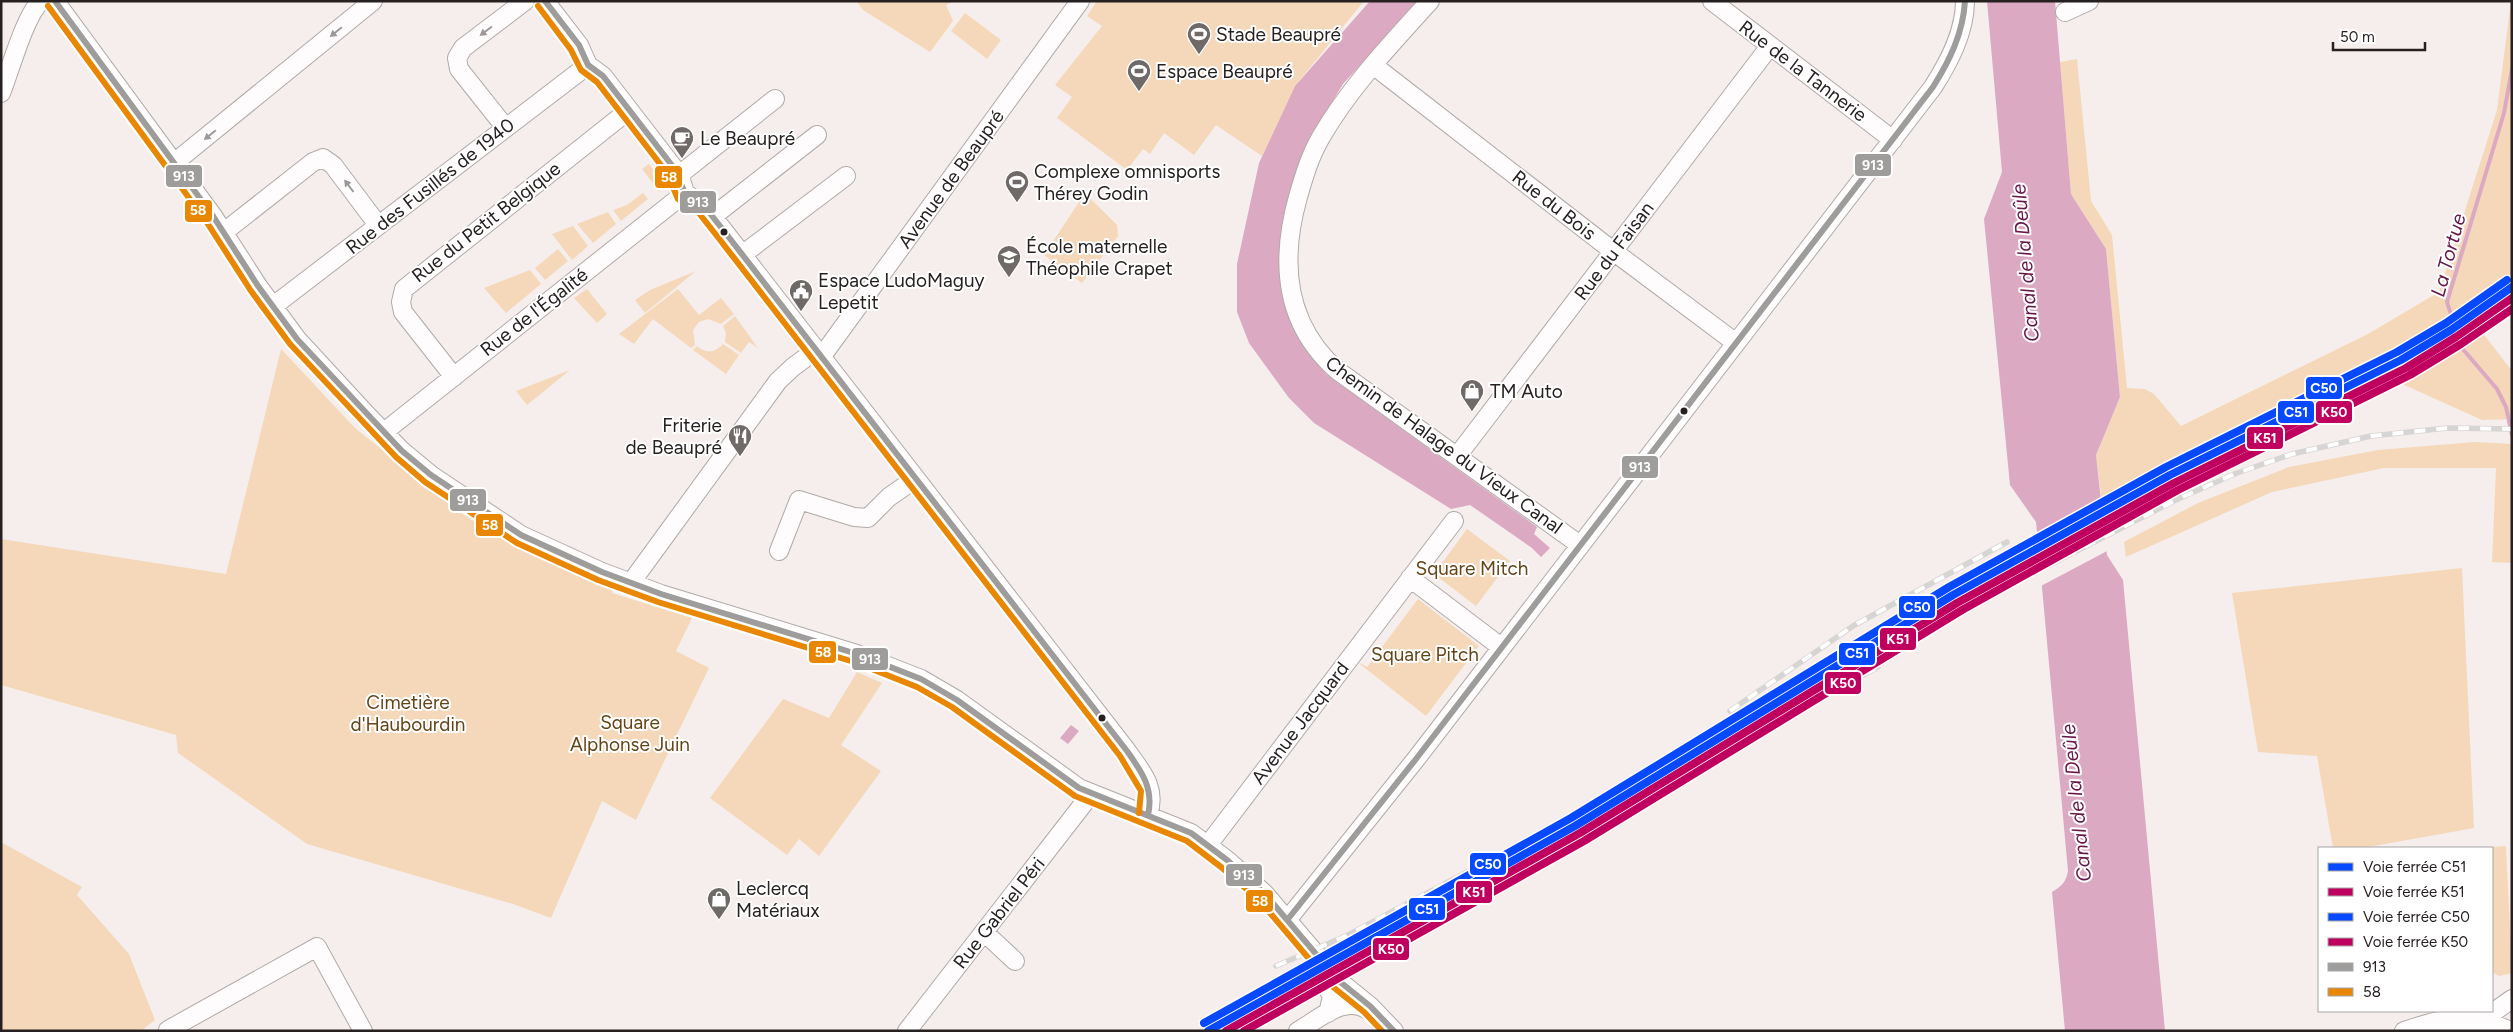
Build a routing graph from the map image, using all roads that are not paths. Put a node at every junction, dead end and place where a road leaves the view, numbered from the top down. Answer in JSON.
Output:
{"nodes":[{"id":1,"x":42,"y":1,"type":"edge"},
{"id":2,"x":55,"y":1,"type":"edge"},
{"id":3,"x":373,"y":1,"type":"edge"},
{"id":4,"x":525,"y":1,"type":"edge"},
{"id":5,"x":545,"y":1,"type":"edge"},
{"id":6,"x":1067,"y":1,"type":"edge"},
{"id":7,"x":1080,"y":1,"type":"edge"},
{"id":8,"x":1430,"y":1,"type":"edge"},
{"id":9,"x":1712,"y":1,"type":"edge"},
{"id":10,"x":1965,"y":1,"type":"edge"},
{"id":11,"x":2090,"y":1,"type":"edge"},
{"id":12,"x":2065,"y":12,"type":"dead end"},
{"id":13,"x":1770,"y":46,"type":"junction"},
{"id":14,"x":588,"y":65,"type":"junction"},
{"id":15,"x":1373,"y":65,"type":"junction"},
{"id":16,"x":1,"y":93,"type":"edge"},
{"id":17,"x":774,"y":99,"type":"dead end"},
{"id":18,"x":629,"y":110,"type":"junction"},
{"id":19,"x":505,"y":127,"type":"junction"},
{"id":20,"x":817,"y":135,"type":"dead end"},
{"id":21,"x":1893,"y":140,"type":"junction"},
{"id":22,"x":174,"y":163,"type":"junction"},
{"id":23,"x":679,"y":175,"type":"junction"},
{"id":24,"x":846,"y":176,"type":"dead end"},
{"id":25,"x":685,"y":193,"type":"junction"},
{"id":26,"x":712,"y":217,"type":"junction"},
{"id":27,"x":378,"y":225,"type":"junction"},
{"id":28,"x":224,"y":232,"type":"junction"},
{"id":29,"x":1613,"y":251,"type":"junction"},
{"id":30,"x":742,"y":255,"type":"junction"},
{"id":31,"x":272,"y":306,"type":"junction"},
{"id":32,"x":1736,"y":343,"type":"junction"},
{"id":33,"x":817,"y":351,"type":"junction"},
{"id":34,"x":454,"y":377,"type":"junction"},
{"id":35,"x":384,"y":432,"type":"junction"},
{"id":36,"x":1458,"y":456,"type":"junction"},
{"id":37,"x":915,"y":478,"type":"junction"},
{"id":38,"x":1454,"y":521,"type":"dead end"},
{"id":39,"x":1580,"y":545,"type":"junction"},
{"id":40,"x":779,"y":551,"type":"dead end"},
{"id":41,"x":1410,"y":578,"type":"junction"},
{"id":42,"x":630,"y":584,"type":"junction"},
{"id":43,"x":1501,"y":647,"type":"junction"},
{"id":44,"x":1091,"y":794,"type":"junction"},
{"id":45,"x":1148,"y":815,"type":"junction"},
{"id":46,"x":1208,"y":846,"type":"junction"},
{"id":47,"x":1293,"y":925,"type":"junction"},
{"id":48,"x":984,"y":933,"type":"junction"},
{"id":49,"x":1015,"y":961,"type":"dead end"},
{"id":50,"x":2512,"y":999,"type":"edge"},
{"id":51,"x":1328,"y":1014,"type":"junction"},
{"id":52,"x":1387,"y":1025,"type":"edge"},
{"id":53,"x":2484,"y":1026,"type":"edge"},
{"id":54,"x":168,"y":1030,"type":"edge"},
{"id":55,"x":2511,"y":1030,"type":"edge"},
{"id":56,"x":363,"y":1031,"type":"edge"},
{"id":57,"x":907,"y":1031,"type":"edge"},
{"id":58,"x":1298,"y":1031,"type":"edge"},
{"id":59,"x":2404,"y":1031,"type":"edge"},
{"id":60,"x":2411,"y":1031,"type":"edge"},
{"id":61,"x":2465,"y":1031,"type":"edge"}],
"edges":[{"from":1,"to":16,"type":"street"},
{"from":2,"to":22,"type":"street"},
{"from":3,"to":22,"type":"street","one_way":true},
{"from":4,"to":19,"type":"street","one_way":true},
{"from":5,"to":14,"type":"street"},
{"from":6,"to":33,"type":"street","name":"Avenue de Beaupré"},
{"from":7,"to":33,"type":"street","name":"Avenue de Beaupré"},
{"from":8,"to":15,"type":"street","name":"Chemin de Halage du Vieux Canal"},
{"from":9,"to":13,"type":"street","name":"Rue de la Tannerie"},
{"from":10,"to":21,"type":"street"},
{"from":11,"to":12,"type":"street"},
{"from":13,"to":21,"type":"street","name":"Rue de la Tannerie"},
{"from":13,"to":29,"type":"street","name":"Rue du Faisan"},
{"from":14,"to":18,"type":"street"},
{"from":14,"to":19,"type":"street","name":"Rue des Fusillés de 1940"},
{"from":15,"to":29,"type":"street","name":"Rue du Bois"},
{"from":15,"to":36,"type":"street","name":"Chemin de Halage du Vieux Canal"},
{"from":17,"to":23,"type":"street"},
{"from":18,"to":23,"type":"street"},
{"from":18,"to":34,"type":"street","name":"Rue du Petit Belgique"},
{"from":19,"to":27,"type":"street","name":"Rue des Fusillés de 1940"},
{"from":20,"to":26,"type":"street"},
{"from":21,"to":32,"type":"street"},
{"from":22,"to":28,"type":"street"},
{"from":23,"to":25,"type":"street"},
{"from":24,"to":30,"type":"street"},
{"from":25,"to":26,"type":"street"},
{"from":25,"to":34,"type":"street","name":"Rue de l'Égalité"},
{"from":26,"to":30,"type":"street"},
{"from":27,"to":28,"type":"street","one_way":true},
{"from":27,"to":31,"type":"street","name":"Rue des Fusillés de 1940"},
{"from":28,"to":31,"type":"street"},
{"from":29,"to":32,"type":"street","name":"Rue du Bois"},
{"from":29,"to":36,"type":"street","name":"Rue du Faisan"},
{"from":30,"to":33,"type":"street"},
{"from":31,"to":35,"type":"street"},
{"from":32,"to":39,"type":"street"},
{"from":33,"to":37,"type":"street"},
{"from":33,"to":42,"type":"street"},
{"from":34,"to":35,"type":"street","name":"Rue de l'Égalité"},
{"from":35,"to":42,"type":"street"},
{"from":36,"to":39,"type":"street","name":"Chemin de Halage du Vieux Canal"},
{"from":37,"to":40,"type":"street"},
{"from":37,"to":45,"type":"street"},
{"from":38,"to":41,"type":"street","name":"Avenue Jacquard"},
{"from":39,"to":43,"type":"street"},
{"from":41,"to":43,"type":"street"},
{"from":41,"to":46,"type":"street","name":"Avenue Jacquard"},
{"from":42,"to":44,"type":"street"},
{"from":43,"to":47,"type":"street"},
{"from":44,"to":45,"type":"street"},
{"from":44,"to":48,"type":"street","name":"Rue Gabriel Péri"},
{"from":45,"to":46,"type":"street"},
{"from":46,"to":47,"type":"street"},
{"from":47,"to":51,"type":"street"},
{"from":47,"to":52,"type":"street"},
{"from":48,"to":49,"type":"street"},
{"from":48,"to":57,"type":"street","name":"Rue Gabriel Péri"},
{"from":50,"to":53,"type":"street"},
{"from":51,"to":52,"type":"street"},
{"from":51,"to":58,"type":"street"},
{"from":53,"to":55,"type":"street"},
{"from":53,"to":59,"type":"street"},
{"from":54,"to":56,"type":"street"},
{"from":60,"to":61,"type":"street"}]}
